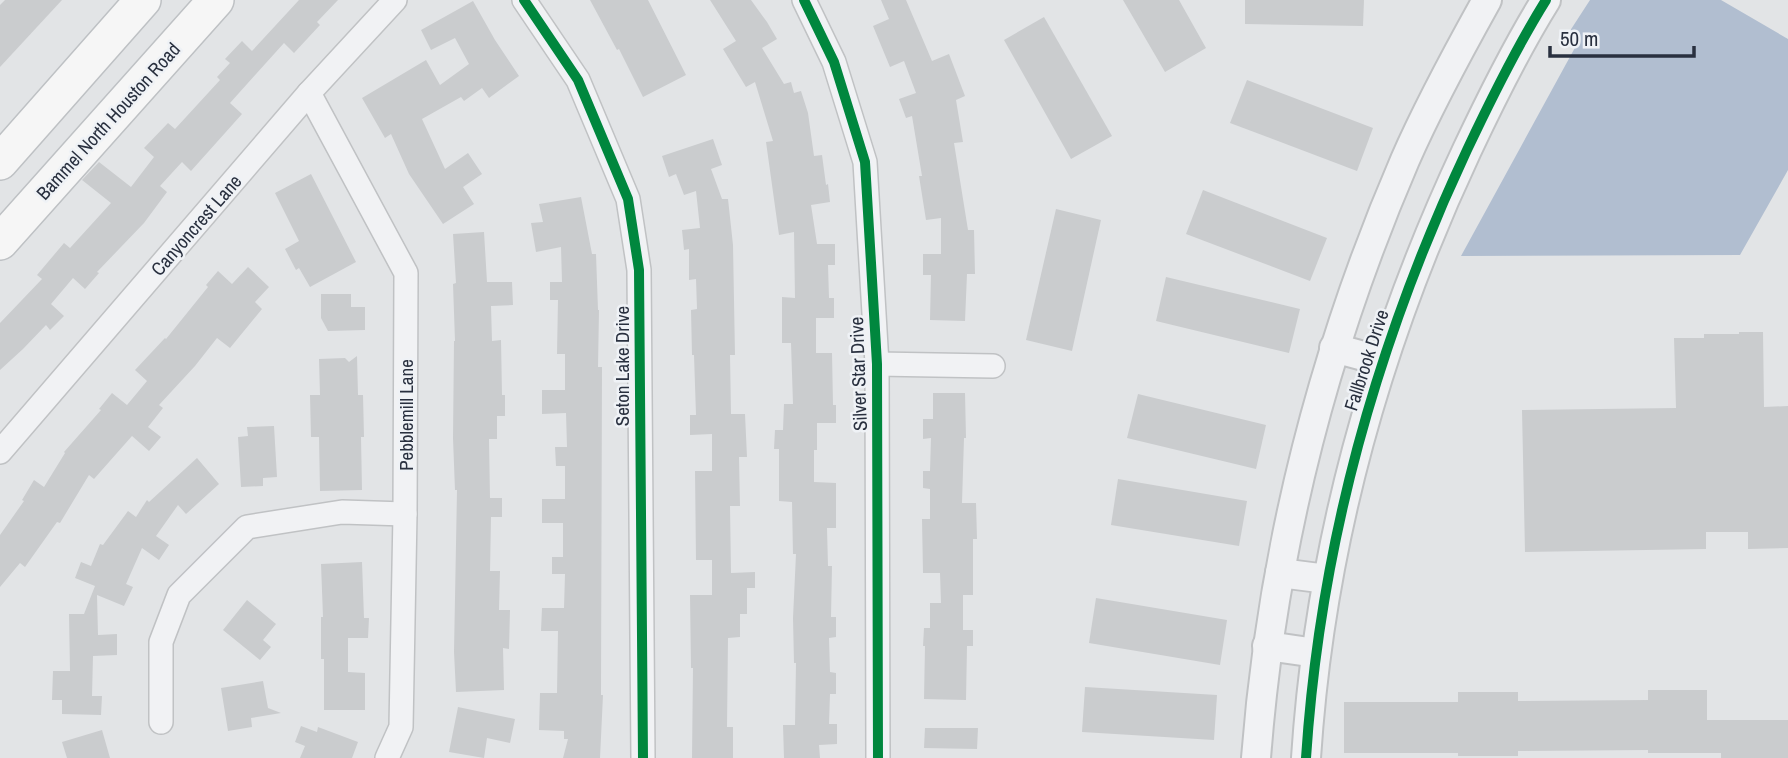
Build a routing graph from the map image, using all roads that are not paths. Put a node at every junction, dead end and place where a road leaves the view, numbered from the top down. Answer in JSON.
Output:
{"nodes":[{"id":1,"x":143,"y":0,"type":"edge"},
{"id":2,"x":216,"y":0,"type":"edge"},
{"id":3,"x":395,"y":0,"type":"edge"},
{"id":4,"x":524,"y":0,"type":"edge"},
{"id":5,"x":804,"y":0,"type":"edge"},
{"id":6,"x":1487,"y":0,"type":"edge"},
{"id":7,"x":1546,"y":0,"type":"edge"},
{"id":8,"x":309,"y":93,"type":"junction"},
{"id":9,"x":0,"y":162,"type":"edge"},
{"id":10,"x":0,"y":242,"type":"edge"},
{"id":11,"x":1334,"y":348,"type":"junction"},
{"id":12,"x":1382,"y":361,"type":"junction"},
{"id":13,"x":877,"y":364,"type":"junction"},
{"id":14,"x":993,"y":366,"type":"dead end"},
{"id":15,"x":0,"y":452,"type":"edge"},
{"id":16,"x":405,"y":514,"type":"junction"},
{"id":17,"x":1280,"y":572,"type":"junction"},
{"id":18,"x":1327,"y":579,"type":"junction"},
{"id":19,"x":1267,"y":646,"type":"junction"},
{"id":20,"x":1316,"y":653,"type":"junction"},
{"id":21,"x":162,"y":722,"type":"dead end"},
{"id":22,"x":387,"y":758,"type":"edge"},
{"id":23,"x":643,"y":758,"type":"edge"},
{"id":24,"x":878,"y":758,"type":"edge"},
{"id":25,"x":1256,"y":758,"type":"edge"},
{"id":26,"x":1306,"y":758,"type":"edge"}],
"edges":[{"from":1,"to":9,"type":"main road"},
{"from":2,"to":10,"type":"main road","name":"Bammel North Houston Road"},
{"from":3,"to":8,"type":"street","name":"Canyoncrest Lane"},
{"from":4,"to":23,"type":"street","name":"Seton Lake Drive"},
{"from":5,"to":13,"type":"street","name":"Silver Star Drive"},
{"from":6,"to":11,"type":"street","name":"Fallbrook Drive"},
{"from":7,"to":12,"type":"street","name":"Fallbrook Drive"},
{"from":8,"to":15,"type":"street","name":"Canyoncrest Lane"},
{"from":8,"to":16,"type":"street","name":"Pebblemill Lane"},
{"from":11,"to":12,"type":"street"},
{"from":11,"to":17,"type":"street","name":"Fallbrook Drive"},
{"from":12,"to":18,"type":"street","name":"Fallbrook Drive"},
{"from":13,"to":14,"type":"street"},
{"from":13,"to":24,"type":"street","name":"Silver Star Drive"},
{"from":16,"to":21,"type":"street"},
{"from":16,"to":22,"type":"street","name":"Pebblemill Lane"},
{"from":17,"to":18,"type":"street"},
{"from":17,"to":19,"type":"street","name":"Fallbrook Drive"},
{"from":18,"to":20,"type":"street","name":"Fallbrook Drive"},
{"from":19,"to":20,"type":"street"},
{"from":19,"to":25,"type":"street","name":"Fallbrook Drive"},
{"from":20,"to":26,"type":"street","name":"Fallbrook Drive"}]}
